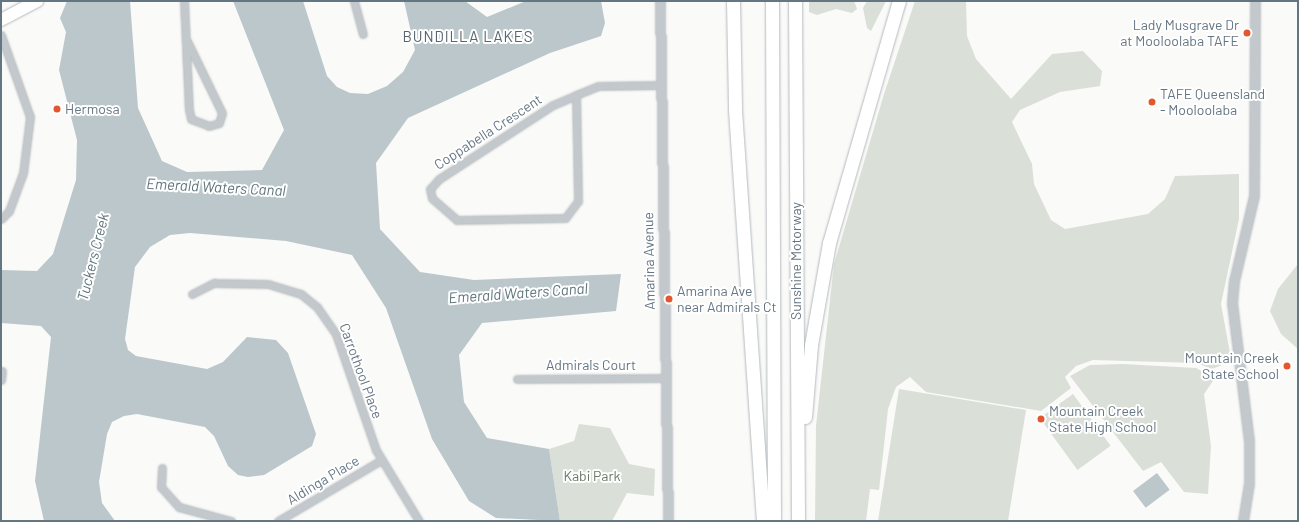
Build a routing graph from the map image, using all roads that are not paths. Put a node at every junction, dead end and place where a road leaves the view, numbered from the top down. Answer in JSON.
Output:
{"nodes":[{"id":1,"x":25,"y":1,"type":"edge"},
{"id":2,"x":37,"y":1,"type":"edge"},
{"id":3,"x":184,"y":1,"type":"edge"},
{"id":4,"x":354,"y":1,"type":"edge"},
{"id":5,"x":660,"y":1,"type":"edge"},
{"id":6,"x":733,"y":1,"type":"edge"},
{"id":7,"x":772,"y":1,"type":"edge"},
{"id":8,"x":795,"y":1,"type":"edge"},
{"id":9,"x":900,"y":1,"type":"edge"},
{"id":10,"x":1254,"y":1,"type":"edge"},
{"id":11,"x":3,"y":19,"type":"edge"},
{"id":12,"x":363,"y":34,"type":"dead end"},
{"id":13,"x":1,"y":35,"type":"edge"},
{"id":14,"x":186,"y":41,"type":"junction"},
{"id":15,"x":661,"y":85,"type":"junction"},
{"id":16,"x":576,"y":95,"type":"junction"},
{"id":17,"x":1,"y":219,"type":"edge"},
{"id":18,"x":192,"y":294,"type":"dead end"},
{"id":19,"x":2,"y":371,"type":"dead end"},
{"id":20,"x":665,"y":378,"type":"junction"},
{"id":21,"x":517,"y":379,"type":"dead end"},
{"id":22,"x":1,"y":380,"type":"edge"},
{"id":23,"x":798,"y":456,"type":"junction"},
{"id":24,"x":381,"y":460,"type":"junction"},
{"id":25,"x":162,"y":468,"type":"dead end"},
{"id":26,"x":231,"y":521,"type":"edge"},
{"id":27,"x":278,"y":521,"type":"edge"},
{"id":28,"x":419,"y":521,"type":"edge"},
{"id":29,"x":668,"y":521,"type":"edge"},
{"id":30,"x":763,"y":521,"type":"edge"},
{"id":31,"x":774,"y":521,"type":"edge"},
{"id":32,"x":798,"y":521,"type":"edge"},
{"id":33,"x":1243,"y":521,"type":"edge"}],
"edges":[{"from":1,"to":11,"type":"main road"},
{"from":2,"to":11,"type":"main road"},
{"from":3,"to":14,"type":"street"},
{"from":4,"to":12,"type":"street"},
{"from":5,"to":15,"type":"street","name":"Amarina Avenue"},
{"from":6,"to":30,"type":"highway"},
{"from":7,"to":31,"type":"highway","name":"Sunshine Motorway"},
{"from":8,"to":23,"type":"highway","name":"Sunshine Motorway"},
{"from":9,"to":23,"type":"highway"},
{"from":10,"to":33,"type":"street"},
{"from":13,"to":17,"type":"street"},
{"from":14,"to":14,"type":"street"},
{"from":15,"to":16,"type":"street","name":"Coppabella Crescent"},
{"from":15,"to":20,"type":"street","name":"Amarina Avenue"},
{"from":16,"to":16,"type":"street","name":"Coppabella Crescent"},
{"from":18,"to":24,"type":"street","name":"Carrothool Place"},
{"from":19,"to":22,"type":"street"},
{"from":20,"to":21,"type":"street","name":"Admirals Court"},
{"from":20,"to":29,"type":"street","name":"Amarina Avenue"},
{"from":23,"to":32,"type":"highway","name":"Sunshine Motorway"},
{"from":24,"to":27,"type":"street","name":"Aldinga Place"},
{"from":24,"to":28,"type":"street","name":"Carrothool Place"},
{"from":25,"to":26,"type":"street"}]}
